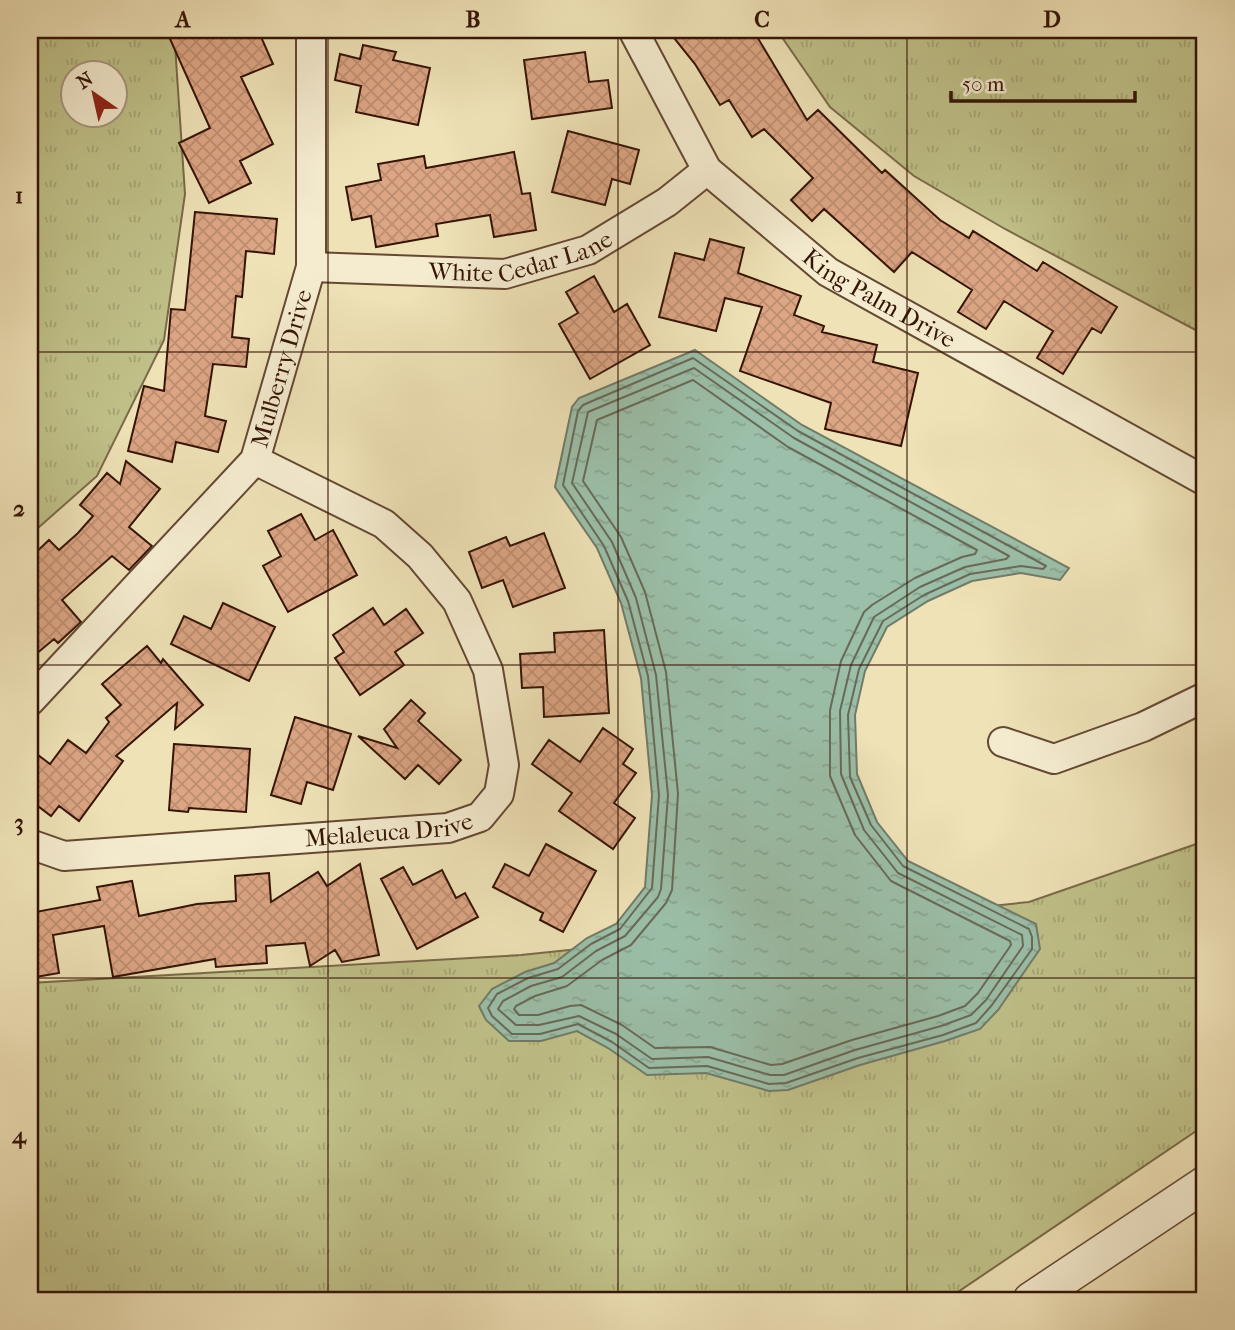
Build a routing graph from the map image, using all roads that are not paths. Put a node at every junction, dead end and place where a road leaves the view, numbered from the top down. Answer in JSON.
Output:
{"nodes":[{"id":1,"x":311,"y":30,"type":"edge"},
{"id":2,"x":633,"y":30,"type":"edge"},
{"id":3,"x":707,"y":170,"type":"junction"},
{"id":4,"x":311,"y":267,"type":"junction"},
{"id":5,"x":255,"y":460,"type":"junction"},
{"id":6,"x":1205,"y":481,"type":"edge"},
{"id":7,"x":1205,"y":697,"type":"edge"},
{"id":8,"x":30,"y":701,"type":"edge"},
{"id":9,"x":1003,"y":742,"type":"dead end"},
{"id":10,"x":30,"y":844,"type":"edge"},
{"id":11,"x":1205,"y":1184,"type":"edge"},
{"id":12,"x":1031,"y":1300,"type":"edge"}],
"edges":[{"from":1,"to":4,"type":"street","name":"Mulberry Drive"},
{"from":2,"to":3,"type":"street","name":"King Palm Drive"},
{"from":3,"to":4,"type":"street","name":"White Cedar Lane"},
{"from":3,"to":6,"type":"street","name":"King Palm Drive"},
{"from":4,"to":5,"type":"street","name":"Mulberry Drive"},
{"from":5,"to":8,"type":"street","name":"Mulberry Drive"},
{"from":5,"to":10,"type":"street","name":"Melaleuca Drive"},
{"from":7,"to":9,"type":"street"},
{"from":11,"to":12,"type":"street"}]}
